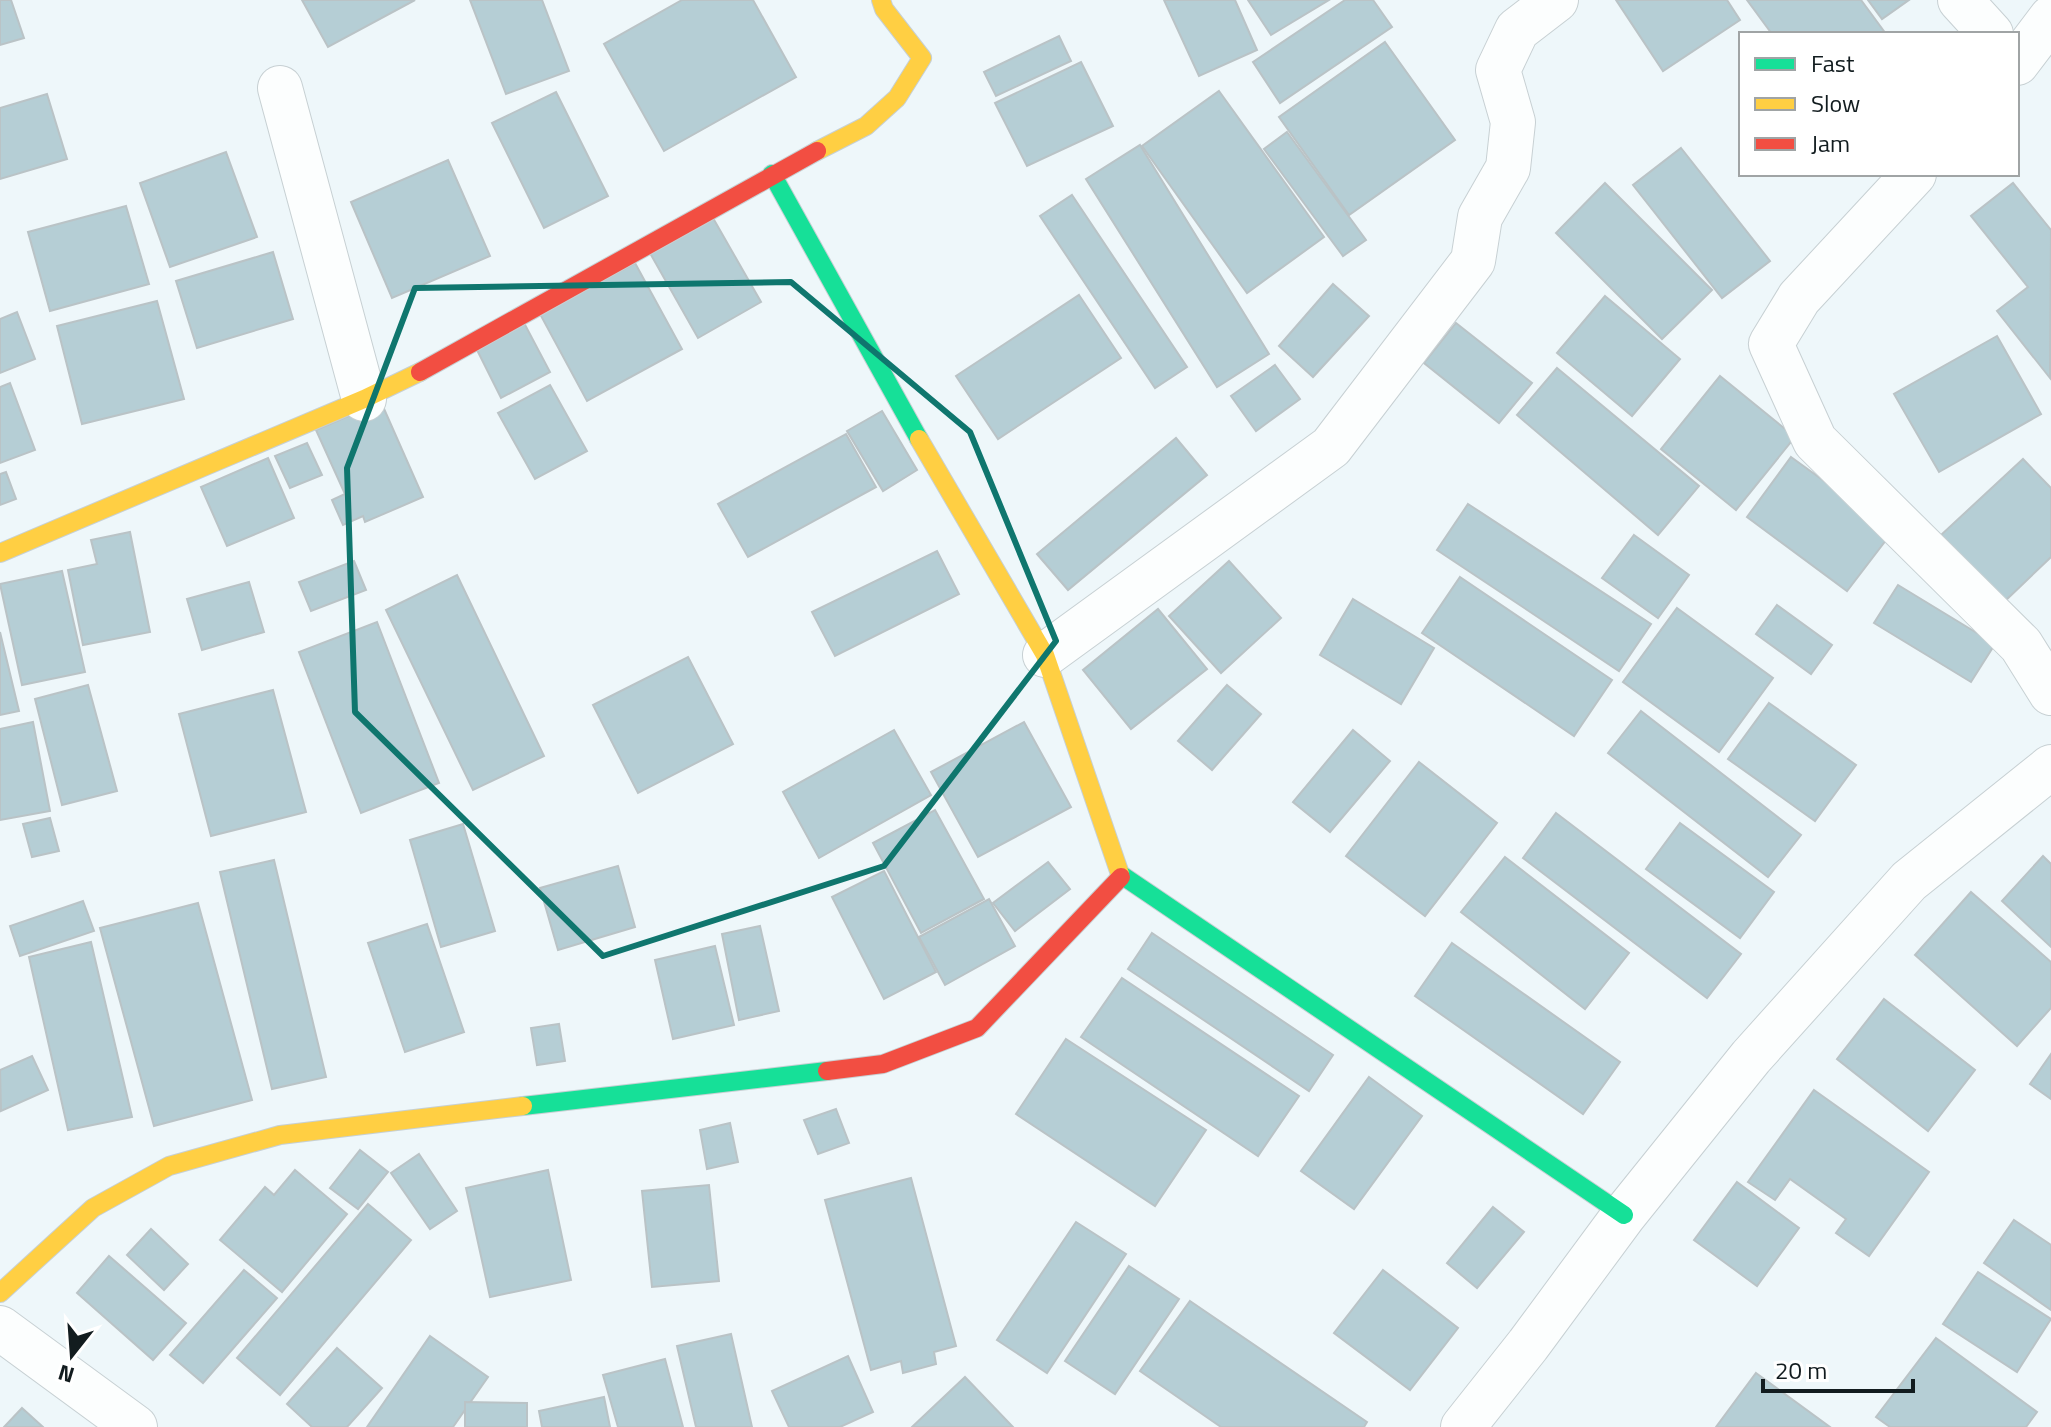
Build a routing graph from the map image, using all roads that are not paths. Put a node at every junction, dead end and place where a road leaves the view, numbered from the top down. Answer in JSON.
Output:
{"nodes":[{"id":1,"x":881,"y":0,"type":"edge"},
{"id":2,"x":1556,"y":0,"type":"edge"},
{"id":3,"x":1960,"y":0,"type":"edge"},
{"id":4,"x":2051,"y":18,"type":"edge"},
{"id":5,"x":1989,"y":32,"type":"edge"},
{"id":6,"x":2019,"y":59,"type":"edge"},
{"id":7,"x":280,"y":88,"type":"dead end"},
{"id":8,"x":772,"y":174,"type":"junction"},
{"id":9,"x":1912,"y":176,"type":"edge"},
{"id":10,"x":364,"y":399,"type":"junction"},
{"id":11,"x":0,"y":553,"type":"edge"},
{"id":12,"x":1045,"y":655,"type":"junction"},
{"id":13,"x":2051,"y":693,"type":"edge"},
{"id":14,"x":2051,"y":767,"type":"edge"},
{"id":15,"x":1121,"y":877,"type":"junction"},
{"id":16,"x":1624,"y":1215,"type":"junction"},
{"id":17,"x":0,"y":1293,"type":"edge"},
{"id":18,"x":0,"y":1328,"type":"edge"},
{"id":19,"x":135,"y":1427,"type":"edge"},
{"id":20,"x":1463,"y":1427,"type":"edge"}],
"edges":[{"from":1,"to":8,"type":"street"},
{"from":2,"to":12,"type":"street"},
{"from":3,"to":5,"type":"street"},
{"from":4,"to":6,"type":"street"},
{"from":7,"to":10,"type":"street"},
{"from":8,"to":10,"type":"street"},
{"from":8,"to":12,"type":"street"},
{"from":9,"to":13,"type":"street"},
{"from":10,"to":11,"type":"street"},
{"from":12,"to":15,"type":"street"},
{"from":14,"to":16,"type":"street"},
{"from":15,"to":16,"type":"street"},
{"from":15,"to":17,"type":"street"},
{"from":16,"to":20,"type":"street"},
{"from":18,"to":19,"type":"street"}]}
